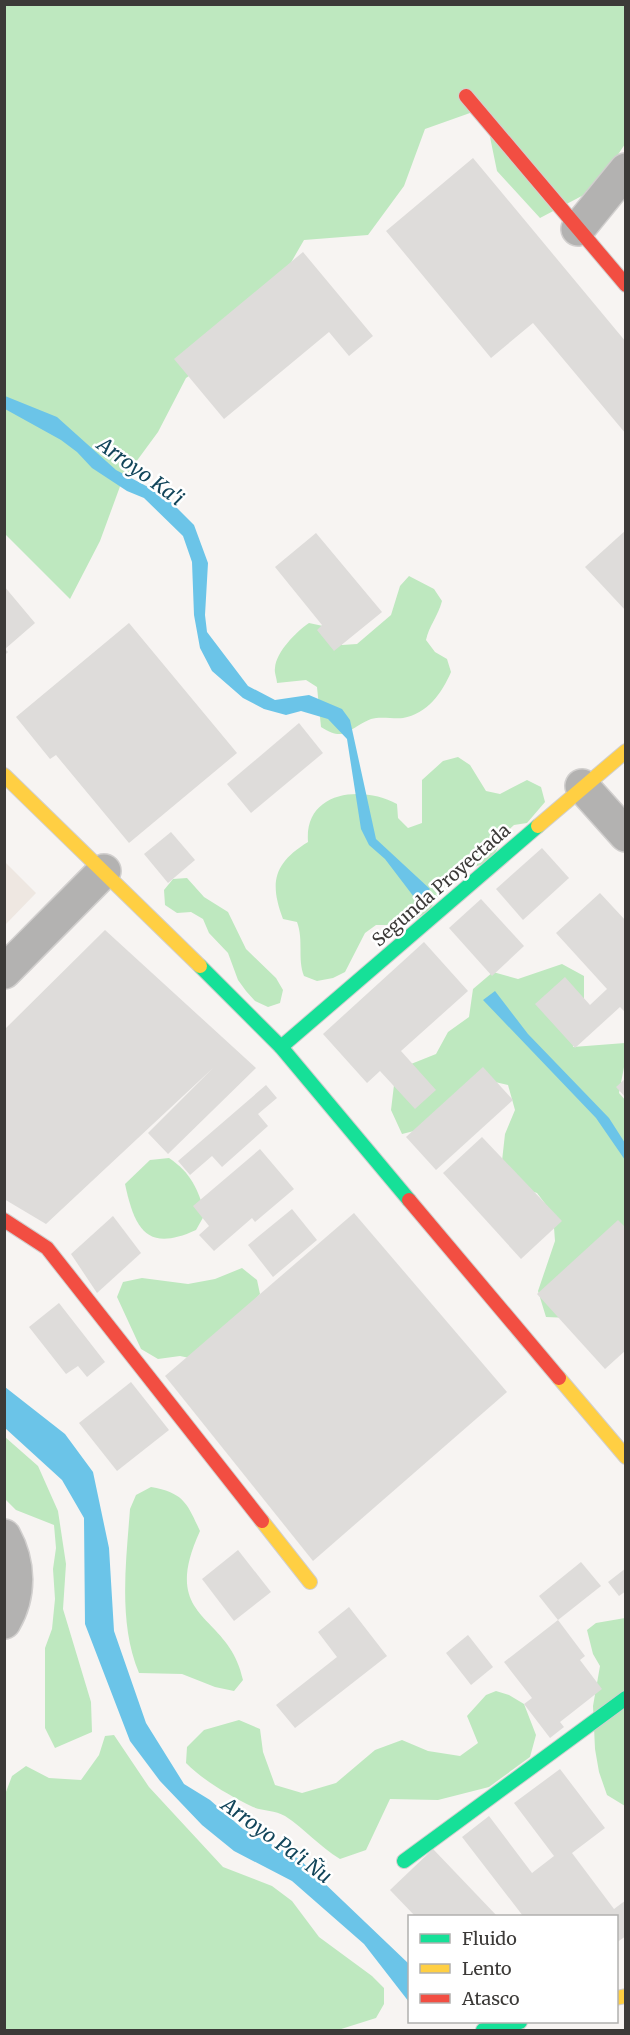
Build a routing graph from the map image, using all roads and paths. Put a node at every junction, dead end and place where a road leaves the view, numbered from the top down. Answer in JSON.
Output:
{"nodes":[{"id":1,"x":466,"y":96,"type":"dead end"},
{"id":2,"x":626,"y":170,"type":"edge"},
{"id":3,"x":578,"y":229,"type":"junction"},
{"id":4,"x":626,"y":285,"type":"edge"},
{"id":5,"x":626,"y":751,"type":"edge"},
{"id":6,"x":4,"y":775,"type":"edge"},
{"id":7,"x":582,"y":786,"type":"junction"},
{"id":8,"x":626,"y":835,"type":"edge"},
{"id":9,"x":104,"y":871,"type":"junction"},
{"id":10,"x":4,"y":972,"type":"edge"},
{"id":11,"x":281,"y":1047,"type":"junction"},
{"id":12,"x":4,"y":1220,"type":"edge"},
{"id":13,"x":626,"y":1457,"type":"edge"},
{"id":14,"x":4,"y":1536,"type":"edge"},
{"id":15,"x":310,"y":1582,"type":"dead end"},
{"id":16,"x":4,"y":1622,"type":"edge"},
{"id":17,"x":626,"y":1698,"type":"edge"},
{"id":18,"x":404,"y":1860,"type":"dead end"},
{"id":19,"x":516,"y":2023,"type":"edge"},
{"id":20,"x":483,"y":2031,"type":"edge"}],
"edges":[{"from":1,"to":3,"type":"main road"},
{"from":2,"to":3,"type":"street"},
{"from":3,"to":4,"type":"main road"},
{"from":5,"to":7,"type":"main road","name":"Segunda Proyectada"},
{"from":6,"to":9,"type":"main road"},
{"from":7,"to":8,"type":"street"},
{"from":7,"to":11,"type":"main road","name":"Segunda Proyectada"},
{"from":9,"to":10,"type":"street"},
{"from":9,"to":11,"type":"main road"},
{"from":11,"to":13,"type":"main road"},
{"from":12,"to":15,"type":"main road"},
{"from":14,"to":16,"type":"street"},
{"from":17,"to":18,"type":"main road"},
{"from":19,"to":20,"type":"main road"}]}
